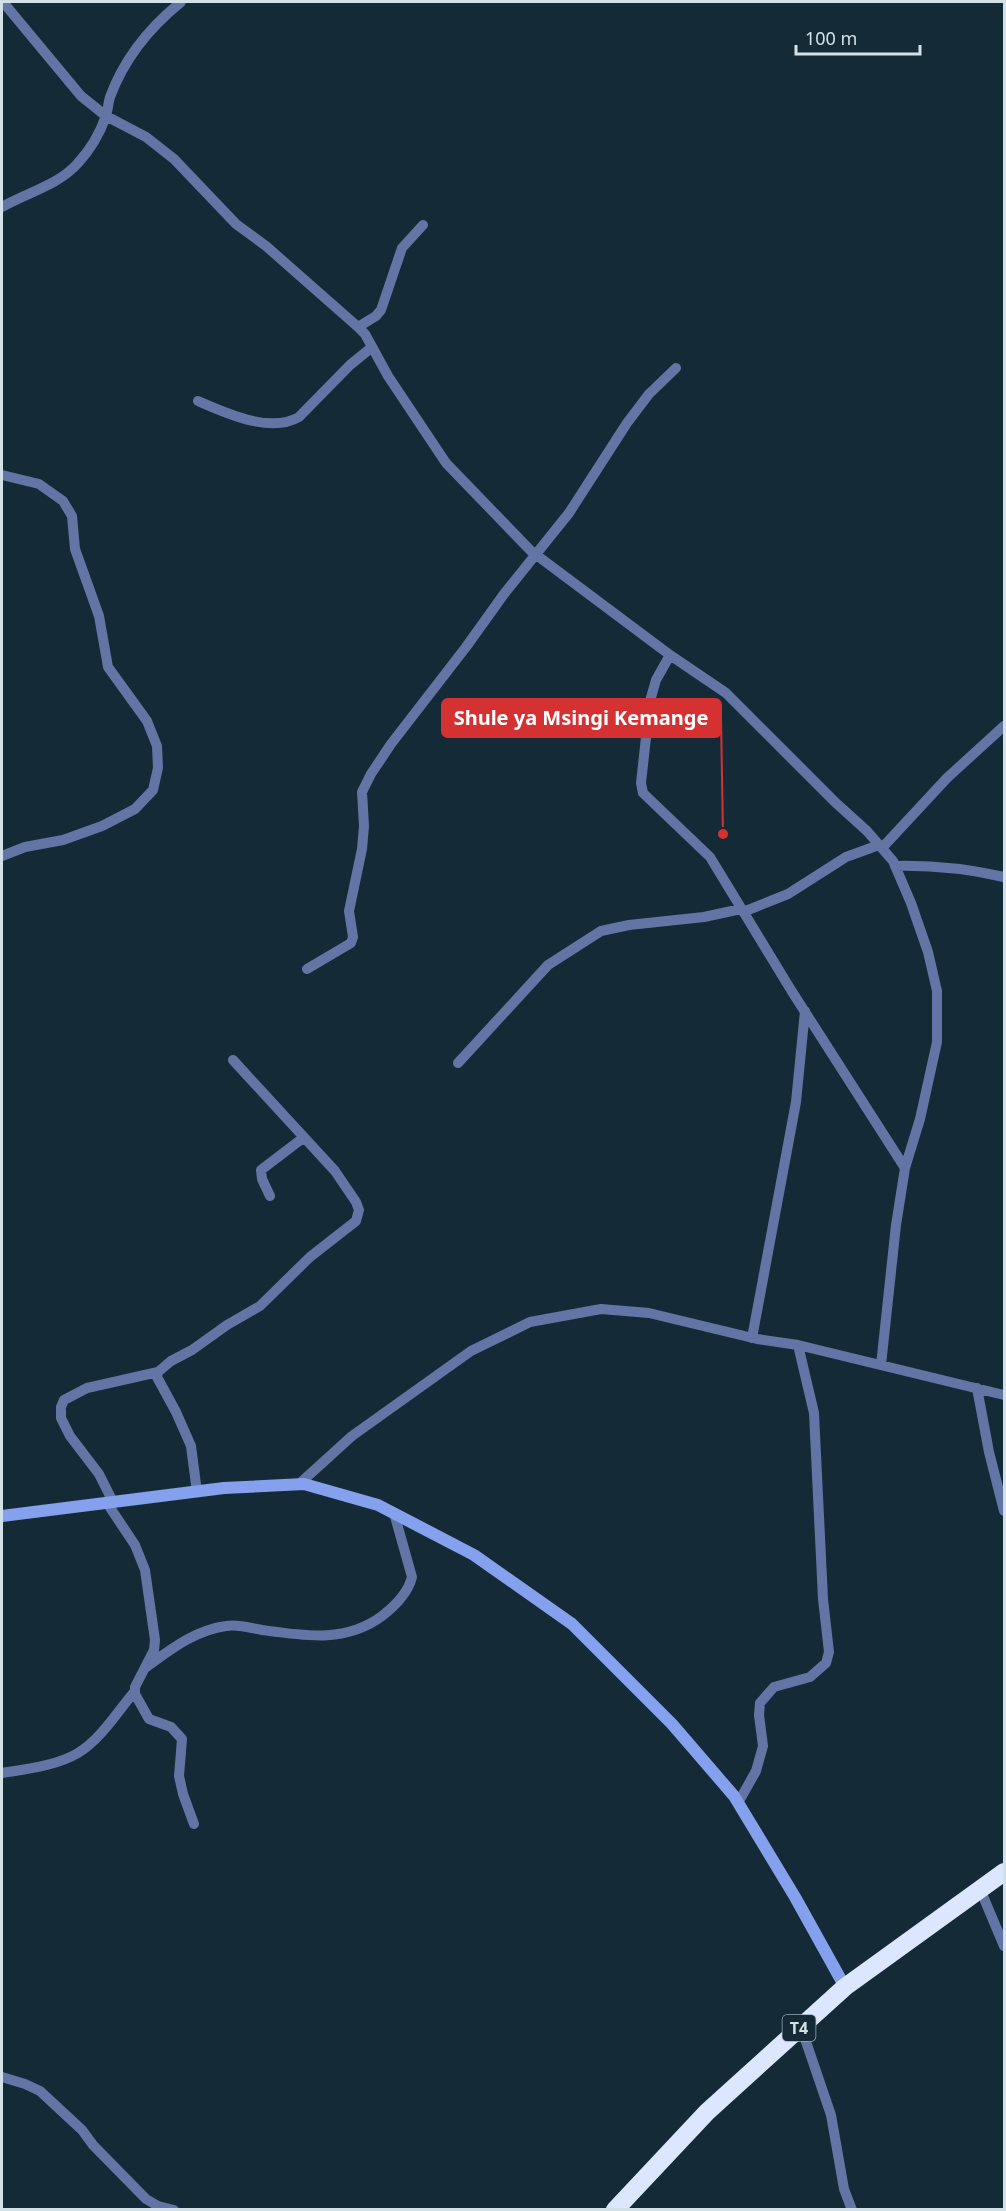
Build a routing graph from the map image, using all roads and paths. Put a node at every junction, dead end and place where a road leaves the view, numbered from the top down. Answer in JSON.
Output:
{"nodes":[{"id":1,"x":3,"y":2,"type":"edge"},
{"id":2,"x":181,"y":2,"type":"edge"},
{"id":3,"x":106,"y":116,"type":"junction"},
{"id":4,"x":2,"y":207,"type":"edge"},
{"id":5,"x":423,"y":225,"type":"dead end"},
{"id":6,"x":358,"y":327,"type":"junction"},
{"id":7,"x":371,"y":348,"type":"junction"},
{"id":8,"x":676,"y":369,"type":"dead end"},
{"id":9,"x":198,"y":401,"type":"dead end"},
{"id":10,"x":2,"y":475,"type":"edge"},
{"id":11,"x":535,"y":555,"type":"junction"},
{"id":12,"x":670,"y":655,"type":"junction"},
{"id":13,"x":1005,"y":726,"type":"edge"},
{"id":14,"x":880,"y":846,"type":"junction"},
{"id":15,"x":2,"y":856,"type":"edge"},
{"id":16,"x":895,"y":866,"type":"junction"},
{"id":17,"x":1005,"y":877,"type":"edge"},
{"id":18,"x":742,"y":910,"type":"junction"},
{"id":19,"x":307,"y":969,"type":"dead end"},
{"id":20,"x":805,"y":1011,"type":"junction"},
{"id":21,"x":233,"y":1060,"type":"dead end"},
{"id":22,"x":458,"y":1063,"type":"dead end"},
{"id":23,"x":303,"y":1138,"type":"junction"},
{"id":24,"x":905,"y":1168,"type":"junction"},
{"id":25,"x":270,"y":1196,"type":"dead end"},
{"id":26,"x":752,"y":1338,"type":"junction"},
{"id":27,"x":798,"y":1345,"type":"junction"},
{"id":28,"x":881,"y":1365,"type":"junction"},
{"id":29,"x":158,"y":1372,"type":"junction"},
{"id":30,"x":977,"y":1388,"type":"junction"},
{"id":31,"x":1005,"y":1395,"type":"edge"},
{"id":32,"x":297,"y":1485,"type":"junction"},
{"id":33,"x":197,"y":1492,"type":"junction"},
{"id":34,"x":110,"y":1503,"type":"junction"},
{"id":35,"x":1005,"y":1511,"type":"edge"},
{"id":36,"x":394,"y":1513,"type":"junction"},
{"id":37,"x":2,"y":1516,"type":"edge"},
{"id":38,"x":145,"y":1668,"type":"junction"},
{"id":39,"x":135,"y":1690,"type":"junction"},
{"id":40,"x":2,"y":1773,"type":"edge"},
{"id":41,"x":738,"y":1803,"type":"junction"},
{"id":42,"x":194,"y":1824,"type":"dead end"},
{"id":43,"x":1005,"y":1872,"type":"edge"},
{"id":44,"x":980,"y":1889,"type":"junction"},
{"id":45,"x":1005,"y":1946,"type":"edge"},
{"id":46,"x":845,"y":1987,"type":"junction"},
{"id":47,"x":801,"y":2026,"type":"junction"},
{"id":48,"x":2,"y":2077,"type":"edge"},
{"id":49,"x":174,"y":2210,"type":"edge"},
{"id":50,"x":615,"y":2210,"type":"edge"},
{"id":51,"x":852,"y":2210,"type":"edge"}],
"edges":[{"from":1,"to":3,"type":"street"},
{"from":2,"to":3,"type":"street"},
{"from":3,"to":4,"type":"street"},
{"from":3,"to":6,"type":"street"},
{"from":5,"to":6,"type":"street"},
{"from":6,"to":7,"type":"street"},
{"from":7,"to":9,"type":"street"},
{"from":7,"to":11,"type":"street"},
{"from":8,"to":11,"type":"street"},
{"from":10,"to":15,"type":"street"},
{"from":11,"to":12,"type":"street"},
{"from":11,"to":19,"type":"street"},
{"from":12,"to":14,"type":"street"},
{"from":12,"to":18,"type":"street"},
{"from":13,"to":14,"type":"street"},
{"from":14,"to":16,"type":"street"},
{"from":14,"to":18,"type":"street"},
{"from":16,"to":17,"type":"street"},
{"from":16,"to":24,"type":"street"},
{"from":18,"to":20,"type":"street"},
{"from":18,"to":22,"type":"street"},
{"from":20,"to":24,"type":"street"},
{"from":20,"to":26,"type":"street"},
{"from":21,"to":23,"type":"street"},
{"from":23,"to":25,"type":"street"},
{"from":23,"to":29,"type":"street"},
{"from":24,"to":28,"type":"street"},
{"from":26,"to":27,"type":"street"},
{"from":26,"to":32,"type":"street"},
{"from":27,"to":28,"type":"street"},
{"from":27,"to":41,"type":"street"},
{"from":28,"to":30,"type":"street"},
{"from":29,"to":33,"type":"street"},
{"from":29,"to":34,"type":"street"},
{"from":30,"to":31,"type":"street"},
{"from":30,"to":35,"type":"street"},
{"from":32,"to":33,"type":"main road"},
{"from":32,"to":36,"type":"main road"},
{"from":33,"to":34,"type":"main road"},
{"from":34,"to":37,"type":"main road"},
{"from":34,"to":38,"type":"street"},
{"from":36,"to":38,"type":"street"},
{"from":36,"to":41,"type":"main road"},
{"from":38,"to":39,"type":"street"},
{"from":39,"to":40,"type":"street"},
{"from":39,"to":42,"type":"street"},
{"from":41,"to":46,"type":"main road"},
{"from":43,"to":44,"type":"highway","number":"T4"},
{"from":44,"to":45,"type":"street"},
{"from":44,"to":46,"type":"highway","number":"T4"},
{"from":46,"to":47,"type":"highway","number":"T4"},
{"from":47,"to":50,"type":"highway","number":"T4"},
{"from":47,"to":51,"type":"street"},
{"from":48,"to":49,"type":"street"}]}
